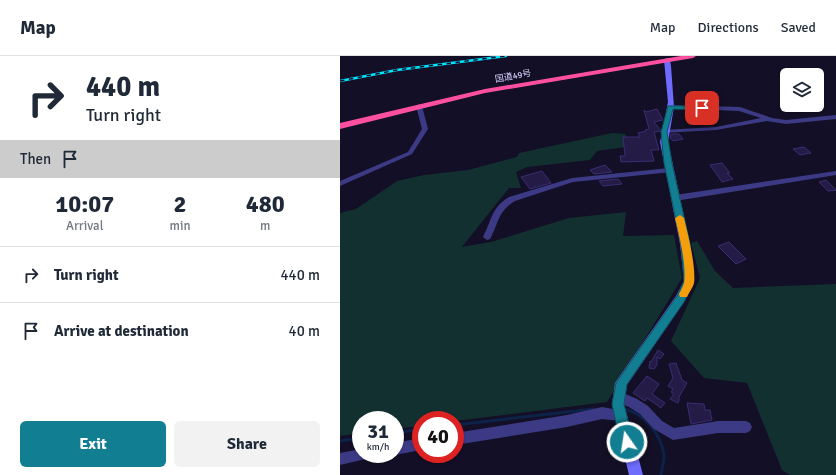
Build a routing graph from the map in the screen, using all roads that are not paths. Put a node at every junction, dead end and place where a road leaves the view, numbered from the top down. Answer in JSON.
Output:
{"nodes":[{"id":1,"x":692,"y":56,"type":"edge"},
{"id":2,"x":667,"y":58,"type":"edge"},
{"id":3,"x":419,"y":106,"type":"junction"},
{"id":4,"x":671,"y":107,"type":"junction"},
{"id":5,"x":836,"y":117,"type":"edge"},
{"id":6,"x":766,"y":119,"type":"junction"},
{"id":7,"x":340,"y":126,"type":"edge"},
{"id":8,"x":664,"y":132,"type":"junction"},
{"id":9,"x":669,"y":170,"type":"junction"},
{"id":10,"x":836,"y":173,"type":"edge"},
{"id":11,"x":340,"y":184,"type":"edge"},
{"id":12,"x":675,"y":198,"type":"junction"},
{"id":13,"x":487,"y":237,"type":"dead end"},
{"id":14,"x":619,"y":397,"type":"junction"},
{"id":15,"x":620,"y":415,"type":"junction"},
{"id":16,"x":746,"y":427,"type":"dead end"},
{"id":17,"x":464,"y":438,"type":"edge"},
{"id":18,"x":352,"y":457,"type":"edge"},
{"id":19,"x":340,"y":459,"type":"edge"},
{"id":20,"x":636,"y":475,"type":"edge"}],
"edges":[{"from":1,"to":2,"type":"highway","name":"国道49号"},
{"from":2,"to":3,"type":"highway","name":"国道49号"},
{"from":2,"to":4,"type":"street"},
{"from":3,"to":7,"type":"highway","name":"国道49号"},
{"from":3,"to":11,"type":"street"},
{"from":4,"to":6,"type":"street"},
{"from":4,"to":8,"type":"street"},
{"from":5,"to":6,"type":"street"},
{"from":6,"to":8,"type":"street"},
{"from":8,"to":9,"type":"street"},
{"from":9,"to":12,"type":"street"},
{"from":9,"to":13,"type":"street"},
{"from":10,"to":12,"type":"street"},
{"from":12,"to":14,"type":"street"},
{"from":14,"to":15,"type":"street"},
{"from":14,"to":16,"type":"street"},
{"from":15,"to":17,"type":"street"},
{"from":15,"to":20,"type":"street"},
{"from":18,"to":19,"type":"street"}]}
